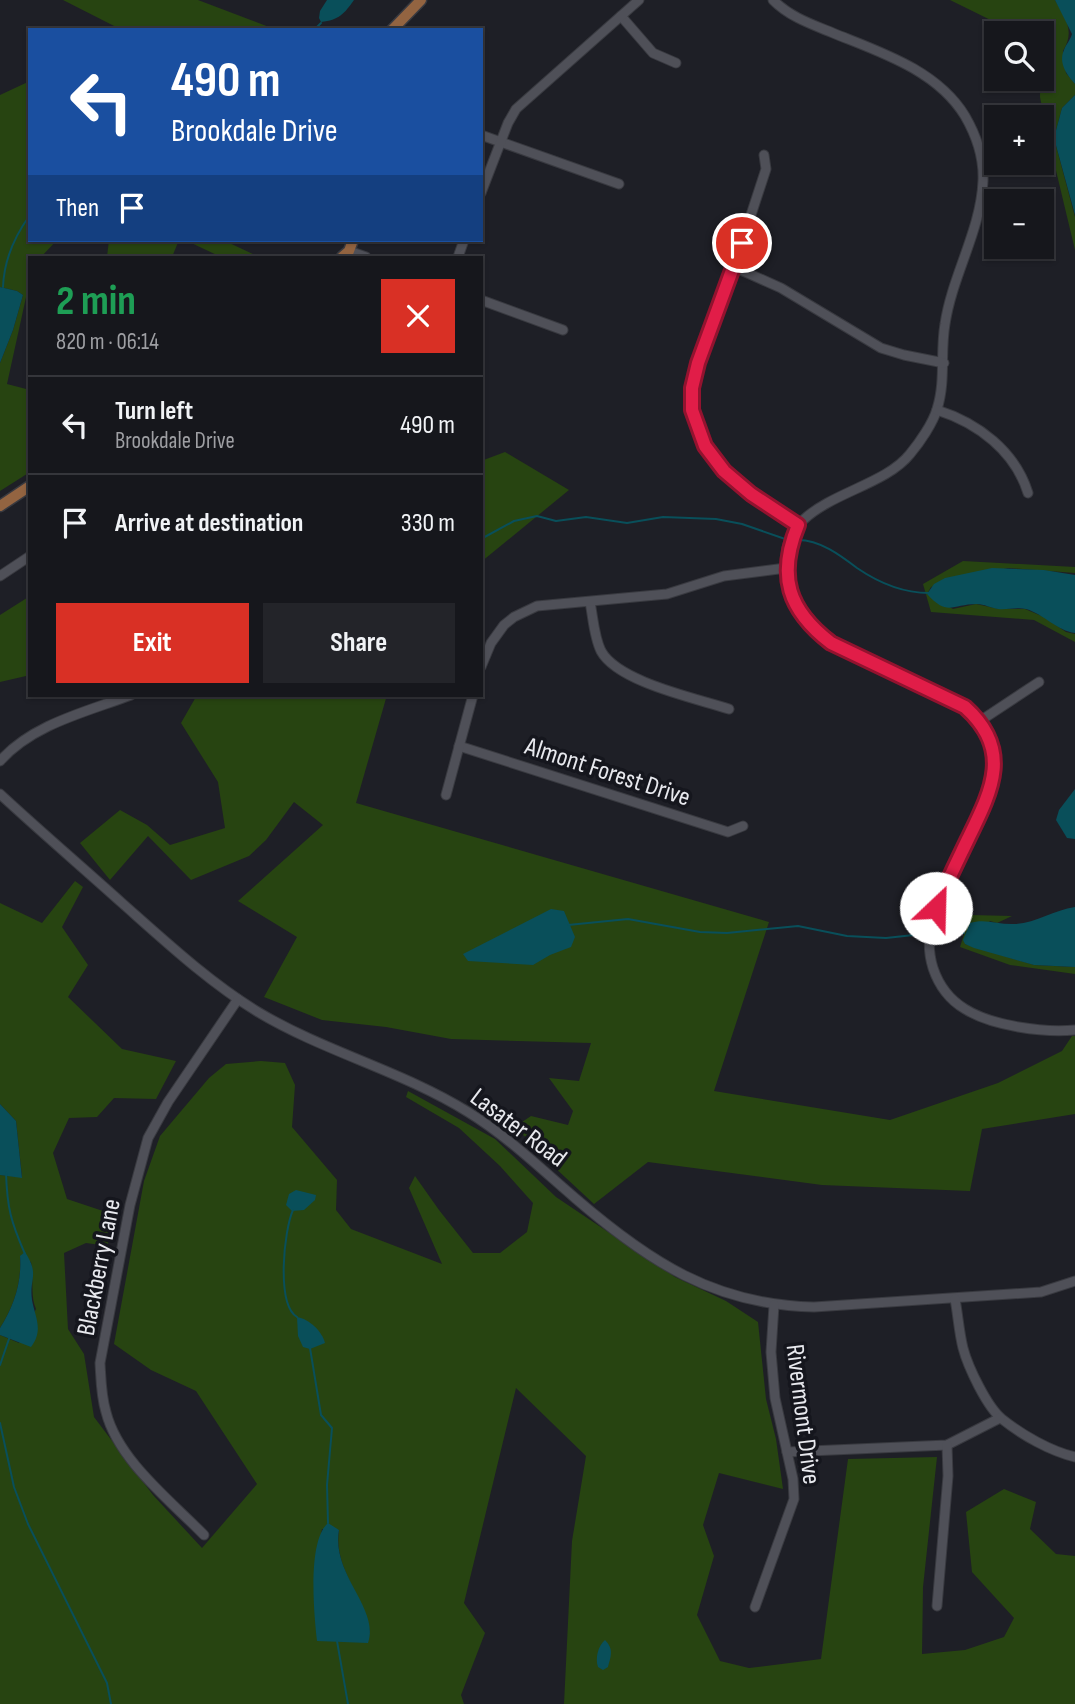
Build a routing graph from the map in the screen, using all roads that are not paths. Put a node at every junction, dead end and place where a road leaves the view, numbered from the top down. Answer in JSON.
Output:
{"nodes":[{"id":1,"x":421,"y":0,"type":"edge"},
{"id":2,"x":639,"y":0,"type":"edge"},
{"id":3,"x":773,"y":0,"type":"edge"},
{"id":4,"x":621,"y":16,"type":"junction"},
{"id":5,"x":394,"y":28,"type":"edge"},
{"id":6,"x":676,"y":63,"type":"dead end"},
{"id":7,"x":483,"y":136,"type":"edge"},
{"id":8,"x":500,"y":142,"type":"junction"},
{"id":9,"x":764,"y":155,"type":"dead end"},
{"id":10,"x":619,"y":184,"type":"dead end"},
{"id":11,"x":483,"y":188,"type":"edge"},
{"id":12,"x":734,"y":267,"type":"junction"},
{"id":13,"x":483,"y":301,"type":"edge"},
{"id":14,"x":563,"y":330,"type":"dead end"},
{"id":15,"x":944,"y":363,"type":"junction"},
{"id":16,"x":937,"y":410,"type":"junction"},
{"id":17,"x":28,"y":487,"type":"edge"},
{"id":18,"x":1028,"y":494,"type":"dead end"},
{"id":19,"x":0,"y":506,"type":"edge"},
{"id":20,"x":798,"y":525,"type":"junction"},
{"id":21,"x":28,"y":557,"type":"edge"},
{"id":22,"x":786,"y":568,"type":"junction"},
{"id":23,"x":0,"y":576,"type":"edge"},
{"id":24,"x":590,"y":602,"type":"junction"},
{"id":25,"x":483,"y":663,"type":"edge"},
{"id":26,"x":1039,"y":682,"type":"dead end"},
{"id":27,"x":126,"y":697,"type":"edge"},
{"id":28,"x":472,"y":697,"type":"edge"},
{"id":29,"x":729,"y":709,"type":"dead end"},
{"id":30,"x":980,"y":720,"type":"junction"},
{"id":31,"x":459,"y":746,"type":"junction"},
{"id":32,"x":0,"y":761,"type":"edge"},
{"id":33,"x":0,"y":794,"type":"edge"},
{"id":34,"x":446,"y":795,"type":"dead end"},
{"id":35,"x":743,"y":826,"type":"dead end"},
{"id":36,"x":238,"y":999,"type":"junction"},
{"id":37,"x":1075,"y":1030,"type":"edge"},
{"id":38,"x":1075,"y":1281,"type":"edge"},
{"id":39,"x":955,"y":1299,"type":"junction"},
{"id":40,"x":774,"y":1305,"type":"junction"},
{"id":41,"x":1000,"y":1418,"type":"junction"},
{"id":42,"x":947,"y":1445,"type":"junction"},
{"id":43,"x":787,"y":1452,"type":"junction"},
{"id":44,"x":1075,"y":1457,"type":"edge"},
{"id":45,"x":204,"y":1535,"type":"dead end"},
{"id":46,"x":937,"y":1606,"type":"dead end"},
{"id":47,"x":755,"y":1607,"type":"dead end"}],
"edges":[{"from":1,"to":5,"type":"main road"},
{"from":2,"to":4,"type":"street"},
{"from":3,"to":15,"type":"street"},
{"from":4,"to":6,"type":"street"},
{"from":4,"to":8,"type":"street"},
{"from":7,"to":8,"type":"street"},
{"from":8,"to":10,"type":"street"},
{"from":8,"to":11,"type":"street"},
{"from":9,"to":12,"type":"street"},
{"from":12,"to":15,"type":"street"},
{"from":12,"to":20,"type":"street"},
{"from":13,"to":14,"type":"street"},
{"from":15,"to":16,"type":"street"},
{"from":16,"to":18,"type":"street"},
{"from":16,"to":20,"type":"street"},
{"from":17,"to":19,"type":"main road"},
{"from":20,"to":22,"type":"street"},
{"from":21,"to":23,"type":"street"},
{"from":22,"to":24,"type":"street"},
{"from":22,"to":30,"type":"street"},
{"from":24,"to":25,"type":"street"},
{"from":24,"to":29,"type":"street"},
{"from":26,"to":30,"type":"street"},
{"from":27,"to":32,"type":"street"},
{"from":28,"to":31,"type":"street"},
{"from":30,"to":37,"type":"street"},
{"from":31,"to":34,"type":"street"},
{"from":31,"to":35,"type":"street","name":"Almont Forest Drive"},
{"from":33,"to":36,"type":"street","name":"Lasater Road"},
{"from":36,"to":40,"type":"street","name":"Lasater Road"},
{"from":36,"to":45,"type":"street","name":"Blackberry Lane"},
{"from":38,"to":39,"type":"street","name":"Lasater Road"},
{"from":39,"to":40,"type":"street","name":"Lasater Road"},
{"from":39,"to":41,"type":"street"},
{"from":40,"to":43,"type":"street","name":"Rivermont Drive"},
{"from":41,"to":42,"type":"street"},
{"from":41,"to":44,"type":"street"},
{"from":42,"to":43,"type":"street"},
{"from":42,"to":46,"type":"street"},
{"from":43,"to":47,"type":"street","name":"Rivermont Drive"}]}
